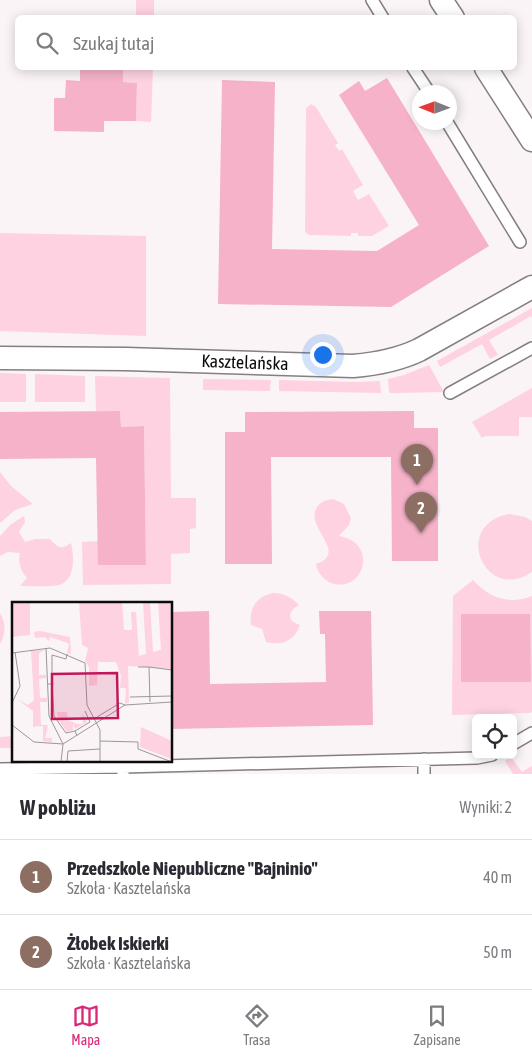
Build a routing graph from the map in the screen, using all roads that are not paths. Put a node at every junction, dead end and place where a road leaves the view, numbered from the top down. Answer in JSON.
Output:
{"nodes":[{"id":1,"x":372,"y":0,"type":"edge"},
{"id":2,"x":441,"y":0,"type":"edge"},
{"id":3,"x":381,"y":15,"type":"edge"},
{"id":4,"x":451,"y":15,"type":"edge"},
{"id":5,"x":414,"y":70,"type":"edge"},
{"id":6,"x":487,"y":70,"type":"edge"},
{"id":7,"x":424,"y":85,"type":"edge"},
{"id":8,"x":452,"y":130,"type":"edge"},
{"id":9,"x":532,"y":140,"type":"edge"},
{"id":10,"x":520,"y":242,"type":"dead end"},
{"id":11,"x":532,"y":287,"type":"edge"},
{"id":12,"x":532,"y":348,"type":"edge"},
{"id":13,"x":0,"y":358,"type":"edge"},
{"id":14,"x":450,"y":393,"type":"dead end"},
{"id":15,"x":532,"y":733,"type":"edge"},
{"id":16,"x":517,"y":742,"type":"edge"},
{"id":17,"x":472,"y":758,"type":"edge"},
{"id":18,"x":424,"y":759,"type":"junction"},
{"id":19,"x":0,"y":768,"type":"edge"},
{"id":20,"x":123,"y":771,"type":"edge"},
{"id":21,"x":424,"y":774,"type":"edge"}],
"edges":[{"from":1,"to":3,"type":"lane"},
{"from":2,"to":4,"type":"street"},
{"from":5,"to":7,"type":"lane"},
{"from":6,"to":9,"type":"street"},
{"from":8,"to":10,"type":"lane"},
{"from":11,"to":13,"type":"street","name":"Kasztelańska"},
{"from":12,"to":14,"type":"lane"},
{"from":15,"to":16,"type":"lane"},
{"from":17,"to":18,"type":"lane"},
{"from":18,"to":20,"type":"lane"},
{"from":18,"to":21,"type":"lane"},
{"from":19,"to":20,"type":"lane"}]}
